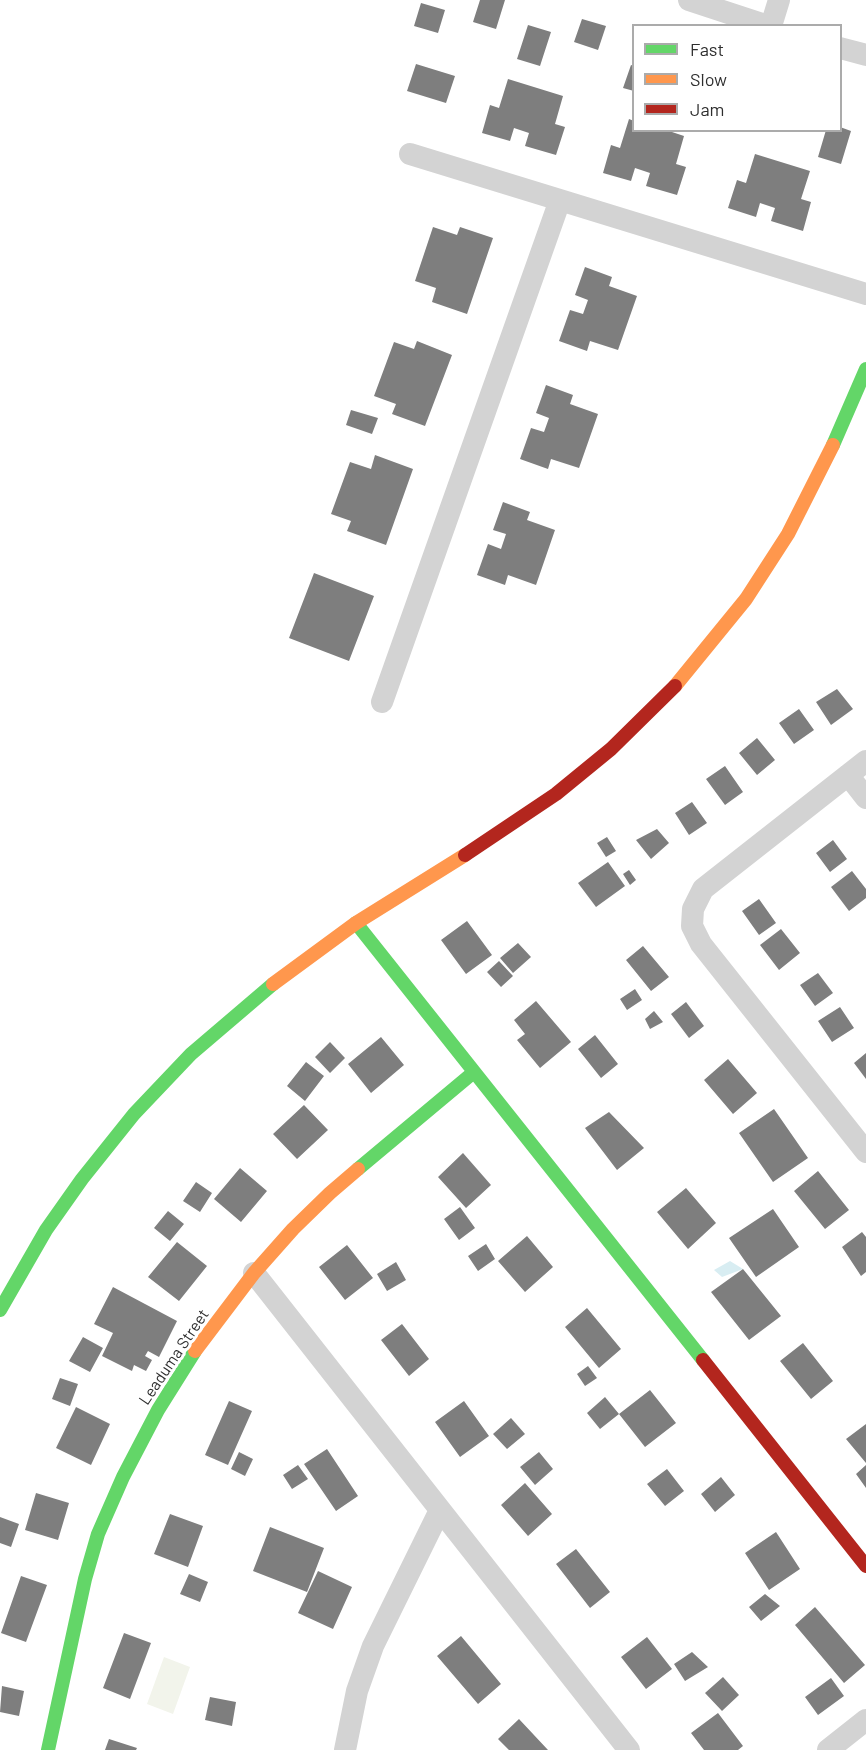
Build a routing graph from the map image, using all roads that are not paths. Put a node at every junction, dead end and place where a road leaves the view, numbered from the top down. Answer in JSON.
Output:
{"nodes":[{"id":1,"x":689,"y":0,"type":"edge"},
{"id":2,"x":779,"y":0,"type":"edge"},
{"id":3,"x":764,"y":24,"type":"edge"},
{"id":4,"x":771,"y":24,"type":"edge"},
{"id":5,"x":842,"y":49,"type":"edge"},
{"id":6,"x":866,"y":55,"type":"edge"},
{"id":7,"x":410,"y":153,"type":"dead end"},
{"id":8,"x":560,"y":200,"type":"junction"},
{"id":9,"x":866,"y":294,"type":"edge"},
{"id":10,"x":866,"y":369,"type":"edge"},
{"id":11,"x":382,"y":702,"type":"dead end"},
{"id":12,"x":866,"y":761,"type":"edge"},
{"id":13,"x":848,"y":775,"type":"junction"},
{"id":14,"x":866,"y":798,"type":"edge"},
{"id":15,"x":356,"y":924,"type":"junction"},
{"id":16,"x":474,"y":1072,"type":"junction"},
{"id":17,"x":866,"y":1152,"type":"edge"},
{"id":18,"x":254,"y":1273,"type":"junction"},
{"id":19,"x":0,"y":1310,"type":"edge"},
{"id":20,"x":440,"y":1510,"type":"junction"},
{"id":21,"x":866,"y":1566,"type":"edge"},
{"id":22,"x":866,"y":1720,"type":"edge"},
{"id":23,"x":48,"y":1750,"type":"edge"},
{"id":24,"x":345,"y":1750,"type":"edge"},
{"id":25,"x":629,"y":1750,"type":"edge"},
{"id":26,"x":828,"y":1750,"type":"edge"}],
"edges":[{"from":1,"to":3,"type":"street"},
{"from":2,"to":4,"type":"street"},
{"from":5,"to":6,"type":"street"},
{"from":7,"to":8,"type":"street"},
{"from":8,"to":9,"type":"street"},
{"from":8,"to":11,"type":"street"},
{"from":10,"to":15,"type":"street"},
{"from":12,"to":13,"type":"street"},
{"from":13,"to":14,"type":"street"},
{"from":13,"to":17,"type":"street"},
{"from":15,"to":16,"type":"street"},
{"from":15,"to":19,"type":"street"},
{"from":16,"to":18,"type":"street","name":"Leaduma Street"},
{"from":16,"to":21,"type":"street"},
{"from":18,"to":20,"type":"street"},
{"from":18,"to":23,"type":"street","name":"Leaduma Street"},
{"from":20,"to":24,"type":"street"},
{"from":20,"to":25,"type":"street"},
{"from":22,"to":26,"type":"street"}]}
